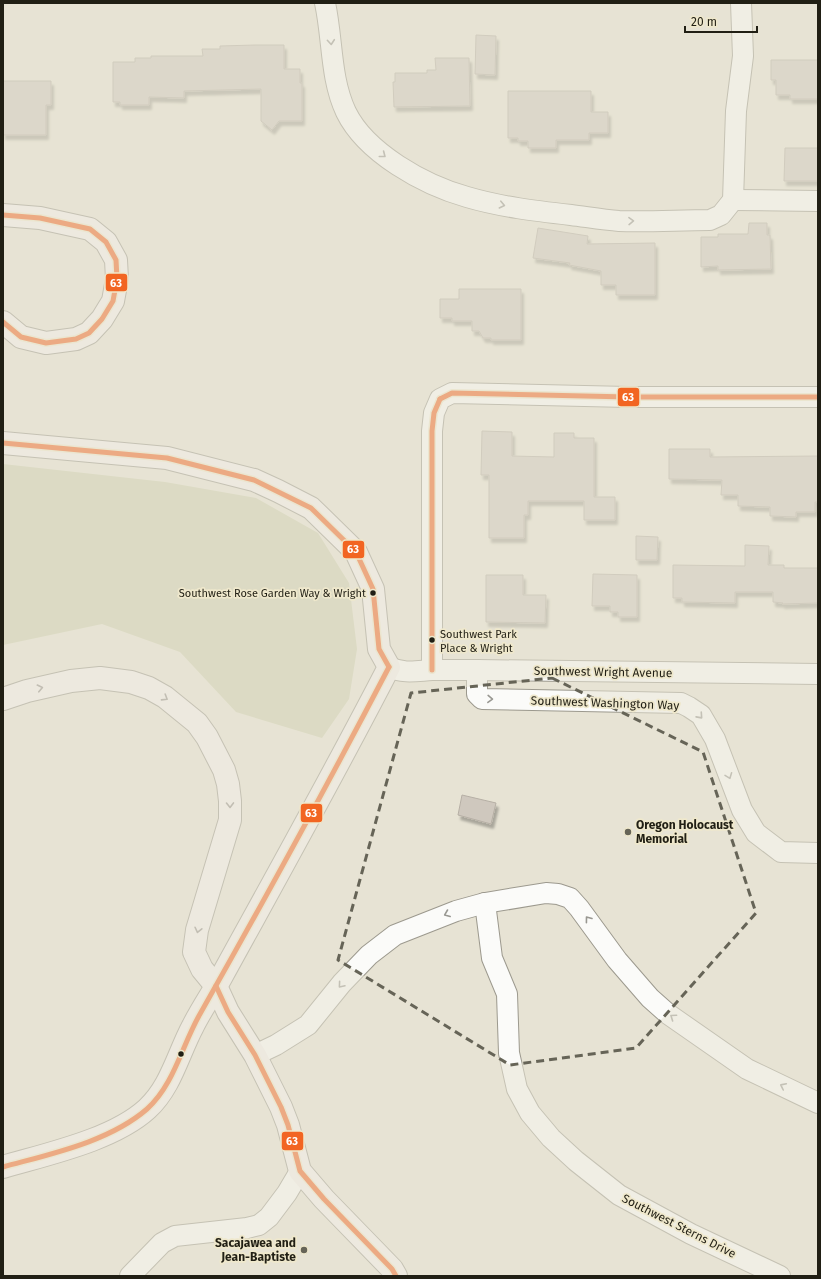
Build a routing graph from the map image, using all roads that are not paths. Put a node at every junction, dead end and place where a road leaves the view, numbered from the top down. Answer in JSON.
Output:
{"nodes":[{"id":1,"x":325,"y":3,"type":"edge"},
{"id":2,"x":741,"y":3,"type":"edge"},
{"id":3,"x":733,"y":200,"type":"junction"},
{"id":4,"x":818,"y":201,"type":"edge"},
{"id":5,"x":3,"y":215,"type":"edge"},
{"id":6,"x":3,"y":322,"type":"edge"},
{"id":7,"x":818,"y":397,"type":"edge"},
{"id":8,"x":3,"y":443,"type":"edge"},
{"id":9,"x":389,"y":667,"type":"junction"},
{"id":10,"x":432,"y":670,"type":"junction"},
{"id":11,"x":477,"y":670,"type":"junction"},
{"id":12,"x":818,"y":674,"type":"edge"},
{"id":13,"x":3,"y":700,"type":"edge"},
{"id":14,"x":818,"y":853,"type":"edge"},
{"id":15,"x":485,"y":903,"type":"junction"},
{"id":16,"x":216,"y":986,"type":"junction"},
{"id":17,"x":255,"y":1055,"type":"junction"},
{"id":18,"x":818,"y":1103,"type":"edge"},
{"id":19,"x":3,"y":1167,"type":"edge"},
{"id":20,"x":300,"y":1171,"type":"junction"},
{"id":21,"x":130,"y":1276,"type":"edge"},
{"id":22,"x":396,"y":1276,"type":"edge"},
{"id":23,"x":780,"y":1276,"type":"edge"}],
"edges":[{"from":1,"to":3,"type":"street","one_way":true},
{"from":2,"to":3,"type":"street"},
{"from":3,"to":4,"type":"street"},
{"from":5,"to":6,"type":"street"},
{"from":7,"to":10,"type":"street"},
{"from":8,"to":9,"type":"street"},
{"from":9,"to":10,"type":"street","name":"Southwest Wright Avenue"},
{"from":9,"to":16,"type":"street"},
{"from":10,"to":11,"type":"street","name":"Southwest Wright Avenue"},
{"from":11,"to":12,"type":"street","name":"Southwest Wright Avenue"},
{"from":11,"to":14,"type":"street","name":"Southwest Washington Way","one_way":true},
{"from":13,"to":16,"type":"street","one_way":true},
{"from":15,"to":17,"type":"street","one_way":true},
{"from":18,"to":15,"type":"street","one_way":true},
{"from":15,"to":23,"type":"street","name":"Southwest Sterns Drive"},
{"from":16,"to":17,"type":"street"},
{"from":16,"to":19,"type":"street"},
{"from":17,"to":20,"type":"street"},
{"from":20,"to":21,"type":"street"},
{"from":20,"to":22,"type":"street"}]}
